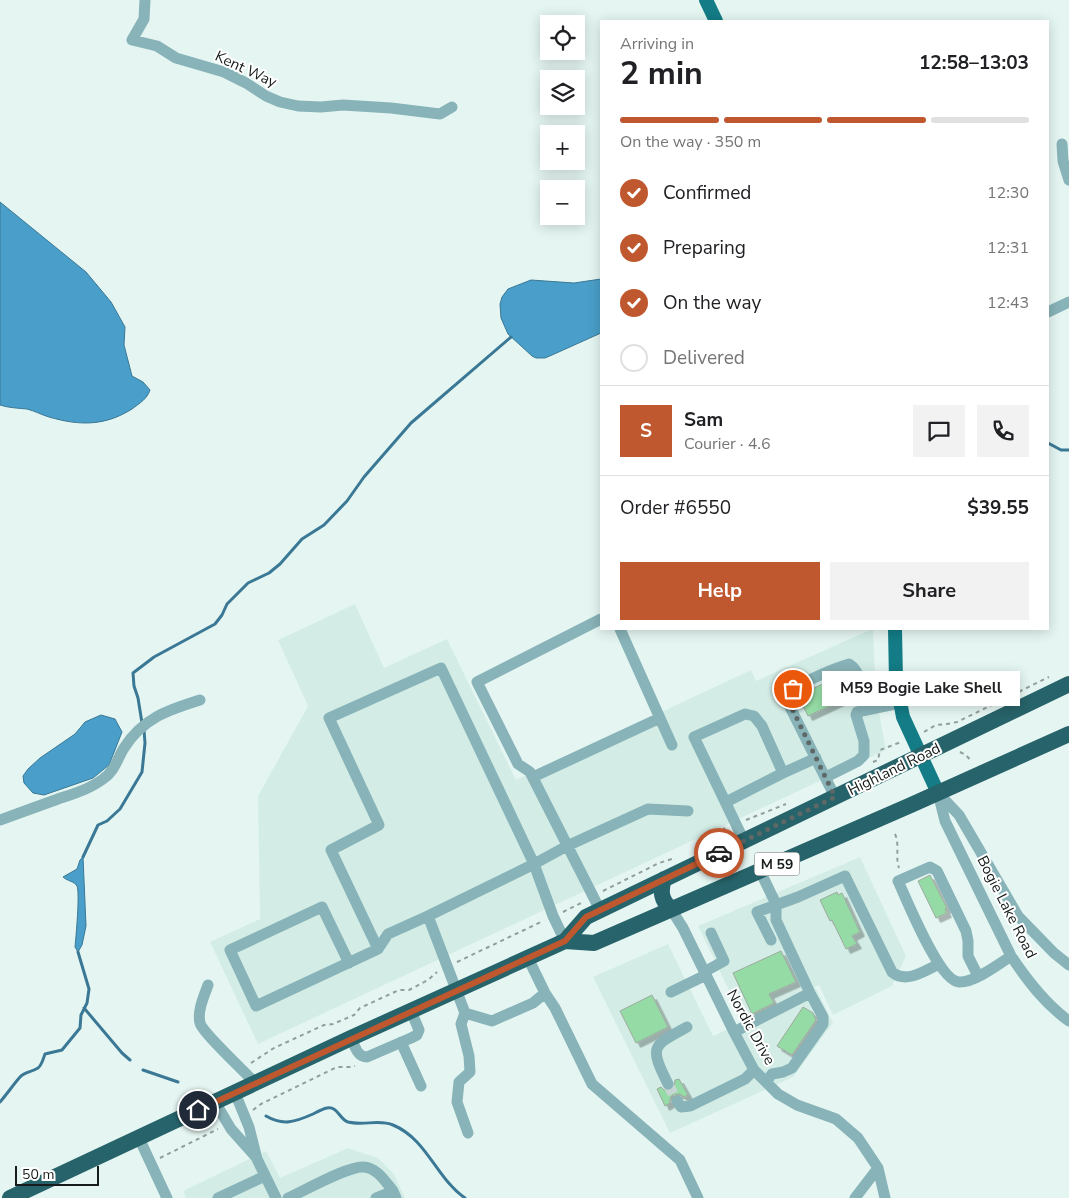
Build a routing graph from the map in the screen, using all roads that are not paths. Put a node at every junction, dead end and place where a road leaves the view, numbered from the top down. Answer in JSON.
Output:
{"nodes":[{"id":1,"x":145,"y":0,"type":"edge"},
{"id":2,"x":706,"y":0,"type":"edge"},
{"id":3,"x":716,"y":20,"type":"edge"},
{"id":4,"x":452,"y":107,"type":"dead end"},
{"id":5,"x":1062,"y":144,"type":"dead end"},
{"id":6,"x":1069,"y":180,"type":"edge"},
{"id":7,"x":1069,"y":302,"type":"edge"},
{"id":8,"x":1049,"y":312,"type":"edge"},
{"id":9,"x":600,"y":620,"type":"edge"},
{"id":10,"x":620,"y":630,"type":"edge"},
{"id":11,"x":895,"y":630,"type":"edge"},
{"id":12,"x":1069,"y":684,"type":"edge"},
{"id":13,"x":200,"y":700,"type":"dead end"},
{"id":14,"x":900,"y":703,"type":"junction"},
{"id":15,"x":866,"y":710,"type":"junction"},
{"id":16,"x":660,"y":718,"type":"junction"},
{"id":17,"x":1069,"y":734,"type":"edge"},
{"id":18,"x":672,"y":746,"type":"dead end"},
{"id":19,"x":921,"y":756,"type":"junction"},
{"id":20,"x":816,"y":758,"type":"junction"},
{"id":21,"x":783,"y":774,"type":"junction"},
{"id":22,"x":532,"y":777,"type":"junction"},
{"id":23,"x":826,"y":777,"type":"junction"},
{"id":24,"x":938,"y":793,"type":"junction"},
{"id":25,"x":835,"y":797,"type":"junction"},
{"id":26,"x":726,"y":802,"type":"junction"},
{"id":27,"x":688,"y":811,"type":"dead end"},
{"id":28,"x":0,"y":820,"type":"edge"},
{"id":29,"x":744,"y":840,"type":"junction"},
{"id":30,"x":567,"y":846,"type":"junction"},
{"id":31,"x":534,"y":864,"type":"junction"},
{"id":32,"x":760,"y":871,"type":"junction"},
{"id":33,"x":664,"y":879,"type":"junction"},
{"id":34,"x":596,"y":904,"type":"junction"},
{"id":35,"x":776,"y":904,"type":"junction"},
{"id":36,"x":671,"y":909,"type":"junction"},
{"id":37,"x":428,"y":916,"type":"junction"},
{"id":38,"x":711,"y":932,"type":"dead end"},
{"id":39,"x":771,"y":940,"type":"dead end"},
{"id":40,"x":565,"y":941,"type":"junction"},
{"id":41,"x":378,"y":949,"type":"junction"},
{"id":42,"x":1011,"y":956,"type":"junction"},
{"id":43,"x":528,"y":958,"type":"junction"},
{"id":44,"x":349,"y":963,"type":"junction"},
{"id":45,"x":939,"y":964,"type":"junction"},
{"id":46,"x":1069,"y":965,"type":"edge"},
{"id":47,"x":705,"y":973,"type":"junction"},
{"id":48,"x":978,"y":976,"type":"junction"},
{"id":49,"x":208,"y":985,"type":"dead end"},
{"id":50,"x":456,"y":990,"type":"junction"},
{"id":51,"x":671,"y":992,"type":"dead end"},
{"id":52,"x":545,"y":993,"type":"junction"},
{"id":53,"x":810,"y":993,"type":"junction"},
{"id":54,"x":411,"y":1011,"type":"junction"},
{"id":55,"x":464,"y":1013,"type":"junction"},
{"id":56,"x":1069,"y":1021,"type":"edge"},
{"id":57,"x":687,"y":1027,"type":"dead end"},
{"id":58,"x":734,"y":1032,"type":"junction"},
{"id":59,"x":351,"y":1038,"type":"junction"},
{"id":60,"x":401,"y":1042,"type":"junction"},
{"id":61,"x":754,"y":1070,"type":"junction"},
{"id":62,"x":766,"y":1082,"type":"junction"},
{"id":63,"x":255,"y":1083,"type":"junction"},
{"id":64,"x":668,"y":1084,"type":"tunnel mouth"},
{"id":65,"x":421,"y":1086,"type":"dead end"},
{"id":66,"x":235,"y":1093,"type":"junction"},
{"id":67,"x":677,"y":1101,"type":"dead end"},
{"id":68,"x":215,"y":1102,"type":"junction"},
{"id":69,"x":468,"y":1133,"type":"dead end"},
{"id":70,"x":139,"y":1138,"type":"junction"},
{"id":71,"x":257,"y":1159,"type":"junction"},
{"id":72,"x":878,"y":1168,"type":"junction"},
{"id":73,"x":265,"y":1176,"type":"junction"},
{"id":74,"x":394,"y":1194,"type":"edge"},
{"id":75,"x":10,"y":1198,"type":"edge"},
{"id":76,"x":167,"y":1198,"type":"edge"},
{"id":77,"x":218,"y":1198,"type":"edge"},
{"id":78,"x":276,"y":1198,"type":"edge"},
{"id":79,"x":288,"y":1198,"type":"edge"},
{"id":80,"x":376,"y":1198,"type":"edge"},
{"id":81,"x":698,"y":1198,"type":"edge"},
{"id":82,"x":855,"y":1198,"type":"edge"},
{"id":83,"x":885,"y":1198,"type":"edge"}],
"edges":[{"from":1,"to":4,"type":"street","name":"Kent Way"},
{"from":2,"to":3,"type":"main road"},
{"from":5,"to":6,"type":"street"},
{"from":7,"to":8,"type":"street"},
{"from":9,"to":22,"type":"street"},
{"from":10,"to":16,"type":"street"},
{"from":11,"to":14,"type":"main road","name":"Bogie Lake Road"},
{"from":12,"to":19,"type":"highway","name":"Highland Road","number":"M 59"},
{"from":13,"to":28,"type":"street"},
{"from":14,"to":15,"type":"street"},
{"from":14,"to":19,"type":"main road","name":"Bogie Lake Road"},
{"from":15,"to":20,"type":"street"},
{"from":15,"to":23,"type":"street"},
{"from":16,"to":18,"type":"street"},
{"from":16,"to":22,"type":"street"},
{"from":17,"to":24,"type":"highway","name":"Highland Road","number":"M 59"},
{"from":19,"to":24,"type":"main road","name":"Bogie Lake Road"},
{"from":19,"to":25,"type":"highway","name":"Highland Road","number":"M 59"},
{"from":20,"to":21,"type":"street"},
{"from":20,"to":23,"type":"street"},
{"from":21,"to":26,"type":"street"},
{"from":21,"to":26,"type":"street"},
{"from":22,"to":30,"type":"street"},
{"from":23,"to":25,"type":"street"},
{"from":24,"to":32,"type":"highway","name":"Highland Road","number":"M 59"},
{"from":24,"to":42,"type":"street","name":"Bogie Lake Road"},
{"from":24,"to":46,"type":"street","name":"Bogie Lake Road"},
{"from":25,"to":29,"type":"highway","name":"Highland Road","number":"M 59"},
{"from":26,"to":29,"type":"street"},
{"from":27,"to":30,"type":"street"},
{"from":29,"to":33,"type":"highway","name":"Highland Road","number":"M 59"},
{"from":30,"to":31,"type":"street"},
{"from":30,"to":34,"type":"street"},
{"from":31,"to":37,"type":"street"},
{"from":31,"to":40,"type":"street"},
{"from":31,"to":41,"type":"street"},
{"from":32,"to":35,"type":"street"},
{"from":32,"to":36,"type":"highway","name":"Highland Road","number":"M 59"},
{"from":33,"to":34,"type":"highway","name":"Highland Road","number":"M 59"},
{"from":33,"to":36,"type":"highway"},
{"from":34,"to":40,"type":"highway","name":"Highland Road","number":"M 59"},
{"from":35,"to":39,"type":"street"},
{"from":35,"to":45,"type":"street"},
{"from":35,"to":53,"type":"street"},
{"from":36,"to":40,"type":"highway","name":"Highland Road","number":"M 59"},
{"from":36,"to":47,"type":"street","name":"Nordic Drive"},
{"from":37,"to":41,"type":"street"},
{"from":37,"to":50,"type":"street"},
{"from":38,"to":47,"type":"street"},
{"from":40,"to":43,"type":"highway","name":"Highland Road","number":"M 59"},
{"from":41,"to":44,"type":"street"},
{"from":42,"to":48,"type":"street"},
{"from":42,"to":56,"type":"street","name":"Bogie Lake Road"},
{"from":43,"to":50,"type":"highway","name":"Highland Road","number":"M 59"},
{"from":43,"to":52,"type":"street"},
{"from":44,"to":44,"type":"street"},
{"from":45,"to":48,"type":"street"},
{"from":45,"to":48,"type":"street"},
{"from":47,"to":51,"type":"street"},
{"from":47,"to":58,"type":"street","name":"Nordic Drive"},
{"from":49,"to":63,"type":"street"},
{"from":50,"to":54,"type":"highway","name":"Highland Road","number":"M 59"},
{"from":50,"to":55,"type":"street"},
{"from":52,"to":55,"type":"street"},
{"from":52,"to":81,"type":"street"},
{"from":53,"to":58,"type":"street"},
{"from":53,"to":62,"type":"street"},
{"from":54,"to":59,"type":"highway","name":"Highland Road","number":"M 59"},
{"from":54,"to":60,"type":"street"},
{"from":55,"to":69,"type":"street"},
{"from":57,"to":64,"type":"street"},
{"from":58,"to":61,"type":"street","name":"Nordic Drive"},
{"from":59,"to":60,"type":"street"},
{"from":59,"to":63,"type":"highway","name":"Highland Road","number":"M 59"},
{"from":60,"to":65,"type":"street"},
{"from":61,"to":62,"type":"street","name":"Nordic Drive"},
{"from":61,"to":67,"type":"street"},
{"from":62,"to":72,"type":"street","name":"Nordic Drive"},
{"from":63,"to":66,"type":"highway","name":"Highland Road","number":"M 59"},
{"from":66,"to":68,"type":"highway","name":"Highland Road","number":"M 59"},
{"from":66,"to":71,"type":"street"},
{"from":68,"to":70,"type":"highway","name":"Highland Road","number":"M 59"},
{"from":68,"to":71,"type":"street"},
{"from":70,"to":75,"type":"highway","name":"Highland Road","number":"M 59"},
{"from":70,"to":76,"type":"street"},
{"from":71,"to":73,"type":"street"},
{"from":72,"to":82,"type":"street"},
{"from":72,"to":83,"type":"street"},
{"from":73,"to":77,"type":"street"},
{"from":73,"to":78,"type":"street"},
{"from":74,"to":79,"type":"street"},
{"from":74,"to":80,"type":"street"}]}
